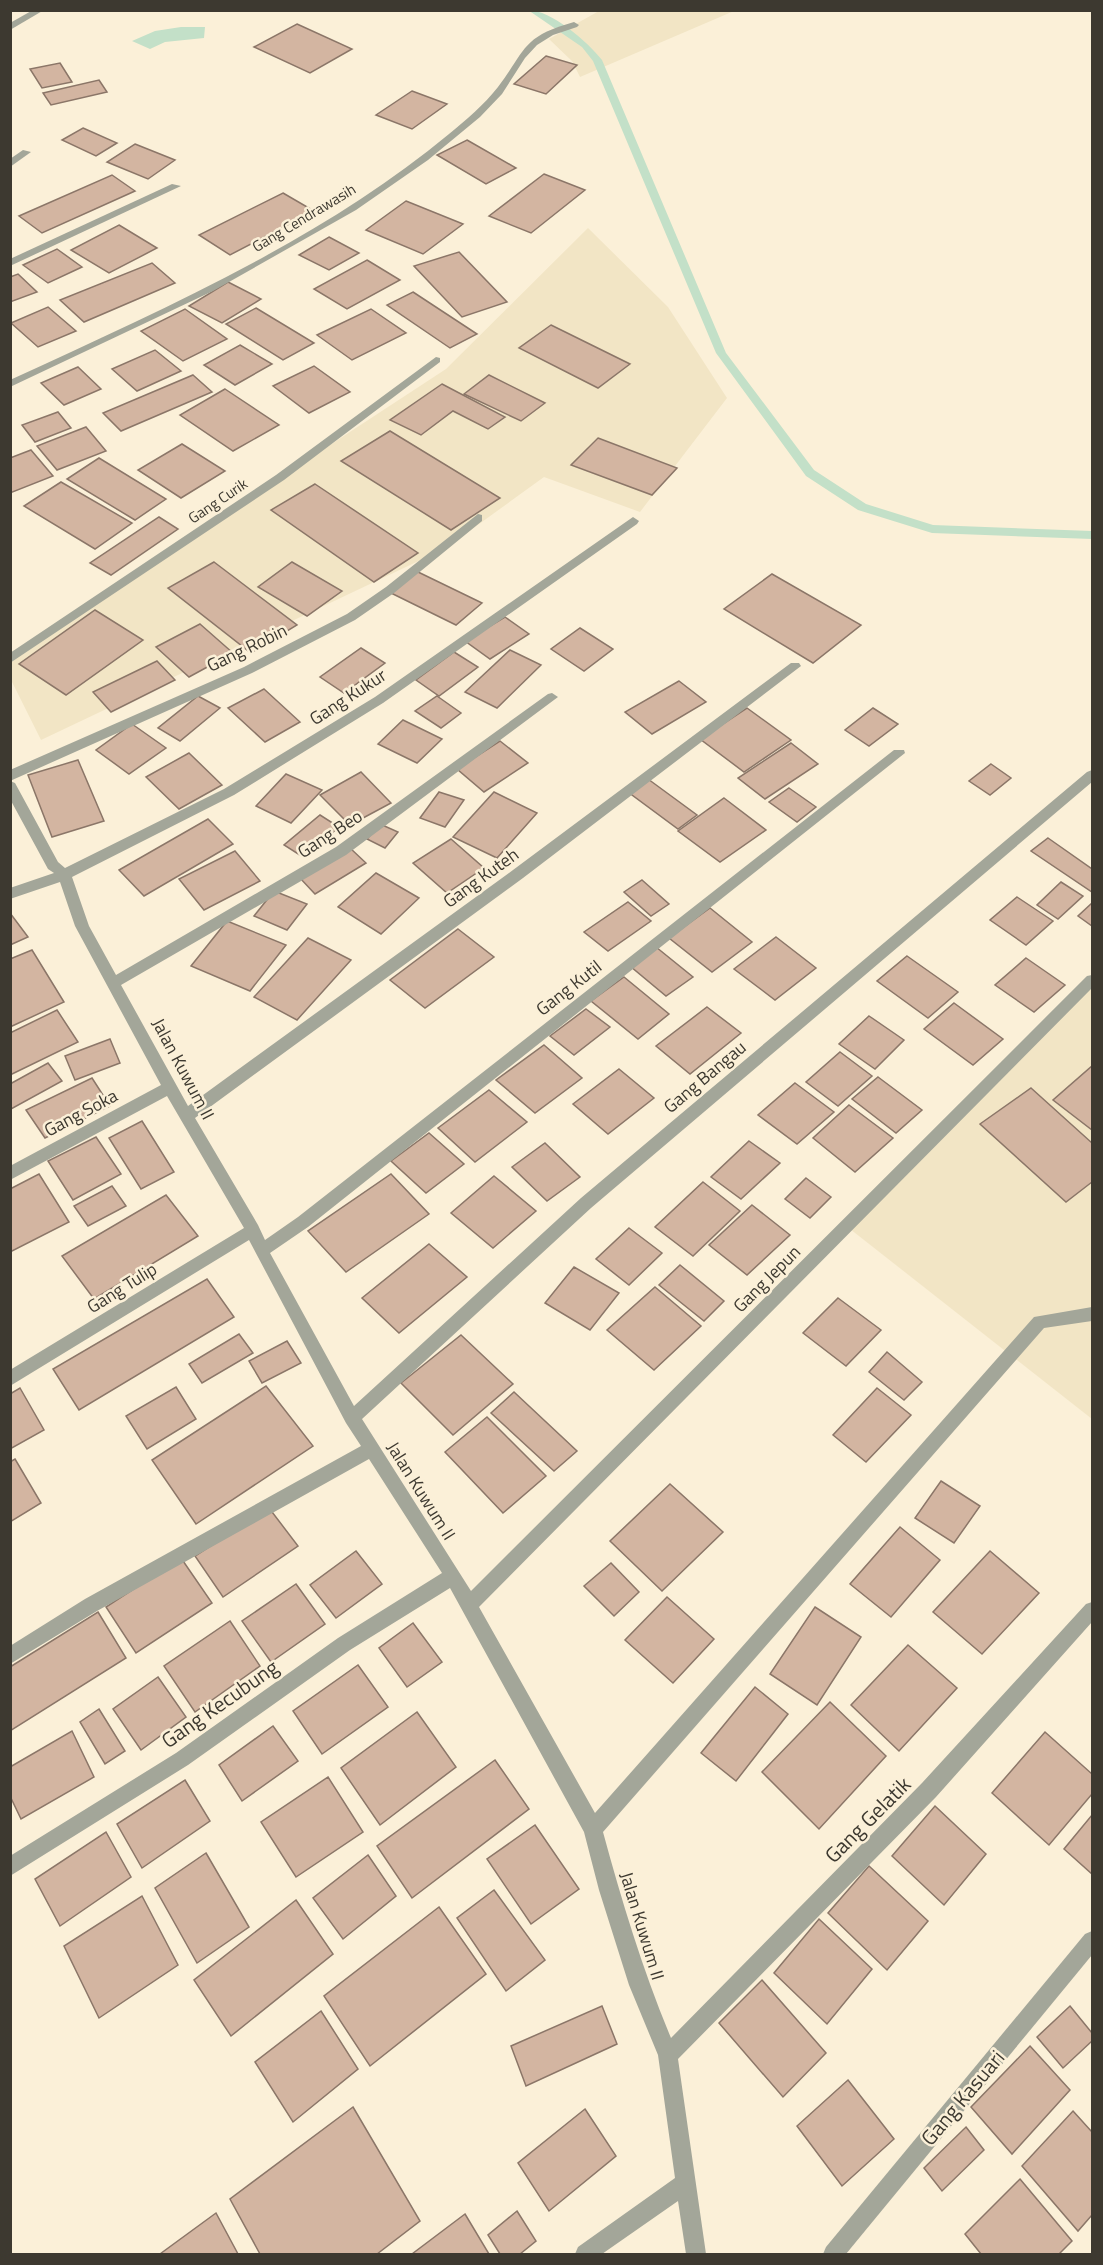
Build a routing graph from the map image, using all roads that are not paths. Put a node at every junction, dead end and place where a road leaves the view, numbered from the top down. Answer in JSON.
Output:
{"nodes":[{"id":1,"x":40,"y":10,"type":"edge"},
{"id":2,"x":574,"y":26,"type":"dead end"},
{"id":3,"x":10,"y":27,"type":"edge"},
{"id":4,"x":26,"y":152,"type":"dead end"},
{"id":5,"x":10,"y":164,"type":"edge"},
{"id":6,"x":176,"y":186,"type":"dead end"},
{"id":7,"x":10,"y":263,"type":"edge"},
{"id":8,"x":436,"y":360,"type":"dead end"},
{"id":9,"x":10,"y":384,"type":"edge"},
{"id":10,"x":478,"y":518,"type":"dead end"},
{"id":11,"x":633,"y":521,"type":"dead end"},
{"id":12,"x":10,"y":659,"type":"edge"},
{"id":13,"x":795,"y":666,"type":"dead end"},
{"id":14,"x":552,"y":697,"type":"dead end"},
{"id":15,"x":898,"y":753,"type":"dead end"},
{"id":16,"x":1092,"y":775,"type":"edge"},
{"id":17,"x":10,"y":776,"type":"edge"},
{"id":18,"x":10,"y":786,"type":"edge"},
{"id":19,"x":64,"y":875,"type":"junction"},
{"id":20,"x":10,"y":894,"type":"edge"},
{"id":21,"x":1092,"y":980,"type":"edge"},
{"id":22,"x":115,"y":982,"type":"junction"},
{"id":23,"x":170,"y":1087,"type":"junction"},
{"id":24,"x":186,"y":1116,"type":"junction"},
{"id":25,"x":10,"y":1174,"type":"edge"},
{"id":26,"x":253,"y":1230,"type":"junction"},
{"id":27,"x":261,"y":1251,"type":"junction"},
{"id":28,"x":1092,"y":1314,"type":"edge"},
{"id":29,"x":10,"y":1379,"type":"edge"},
{"id":30,"x":352,"y":1418,"type":"junction"},
{"id":31,"x":371,"y":1449,"type":"junction"},
{"id":32,"x":453,"y":1576,"type":"junction"},
{"id":33,"x":469,"y":1605,"type":"junction"},
{"id":34,"x":1092,"y":1610,"type":"edge"},
{"id":35,"x":10,"y":1656,"type":"edge"},
{"id":36,"x":593,"y":1829,"type":"junction"},
{"id":37,"x":10,"y":1867,"type":"edge"},
{"id":38,"x":1092,"y":1941,"type":"edge"},
{"id":39,"x":668,"y":2055,"type":"junction"},
{"id":40,"x":686,"y":2183,"type":"junction"},
{"id":41,"x":585,"y":2254,"type":"edge"},
{"id":42,"x":696,"y":2254,"type":"edge"},
{"id":43,"x":833,"y":2254,"type":"edge"}],
"edges":[{"from":1,"to":3,"type":"street"},
{"from":2,"to":9,"type":"street","name":"Gang Cendrawasih"},
{"from":4,"to":5,"type":"street"},
{"from":6,"to":7,"type":"street"},
{"from":8,"to":12,"type":"street","name":"Gang Curik"},
{"from":10,"to":17,"type":"street","name":"Gang Robin"},
{"from":11,"to":19,"type":"street","name":"Gang Kukur"},
{"from":13,"to":24,"type":"street","name":"Gang Kuteh"},
{"from":14,"to":22,"type":"street","name":"Gang Beo"},
{"from":15,"to":27,"type":"street","name":"Gang Kutil"},
{"from":16,"to":30,"type":"street","name":"Gang Bangau"},
{"from":18,"to":19,"type":"street","name":"Jalan Kuwum II"},
{"from":19,"to":20,"type":"street","name":"Gang Kukur"},
{"from":19,"to":22,"type":"street","name":"Jalan Kuwum II"},
{"from":21,"to":33,"type":"street","name":"Gang Jepun"},
{"from":22,"to":23,"type":"street","name":"Jalan Kuwum II"},
{"from":23,"to":24,"type":"street","name":"Jalan Kuwum II"},
{"from":23,"to":25,"type":"street","name":"Gang Soka"},
{"from":24,"to":26,"type":"street","name":"Jalan Kuwum II"},
{"from":26,"to":27,"type":"street","name":"Jalan Kuwum II"},
{"from":26,"to":29,"type":"street","name":"Gang Tulip"},
{"from":27,"to":30,"type":"street","name":"Jalan Kuwum II"},
{"from":28,"to":36,"type":"street"},
{"from":30,"to":31,"type":"street","name":"Jalan Kuwum II"},
{"from":31,"to":32,"type":"street","name":"Jalan Kuwum II"},
{"from":31,"to":35,"type":"street"},
{"from":32,"to":33,"type":"street","name":"Jalan Kuwum II"},
{"from":32,"to":37,"type":"street","name":"Gang Kecubung"},
{"from":33,"to":36,"type":"street","name":"Jalan Kuwum II"},
{"from":34,"to":39,"type":"street","name":"Gang Gelatik"},
{"from":36,"to":39,"type":"street","name":"Jalan Kuwum II"},
{"from":38,"to":43,"type":"street","name":"Gang Kasuari"},
{"from":39,"to":40,"type":"street","name":"Jalan Kuwum II"},
{"from":40,"to":41,"type":"street"},
{"from":40,"to":42,"type":"street","name":"Jalan Kuwum II"}]}
